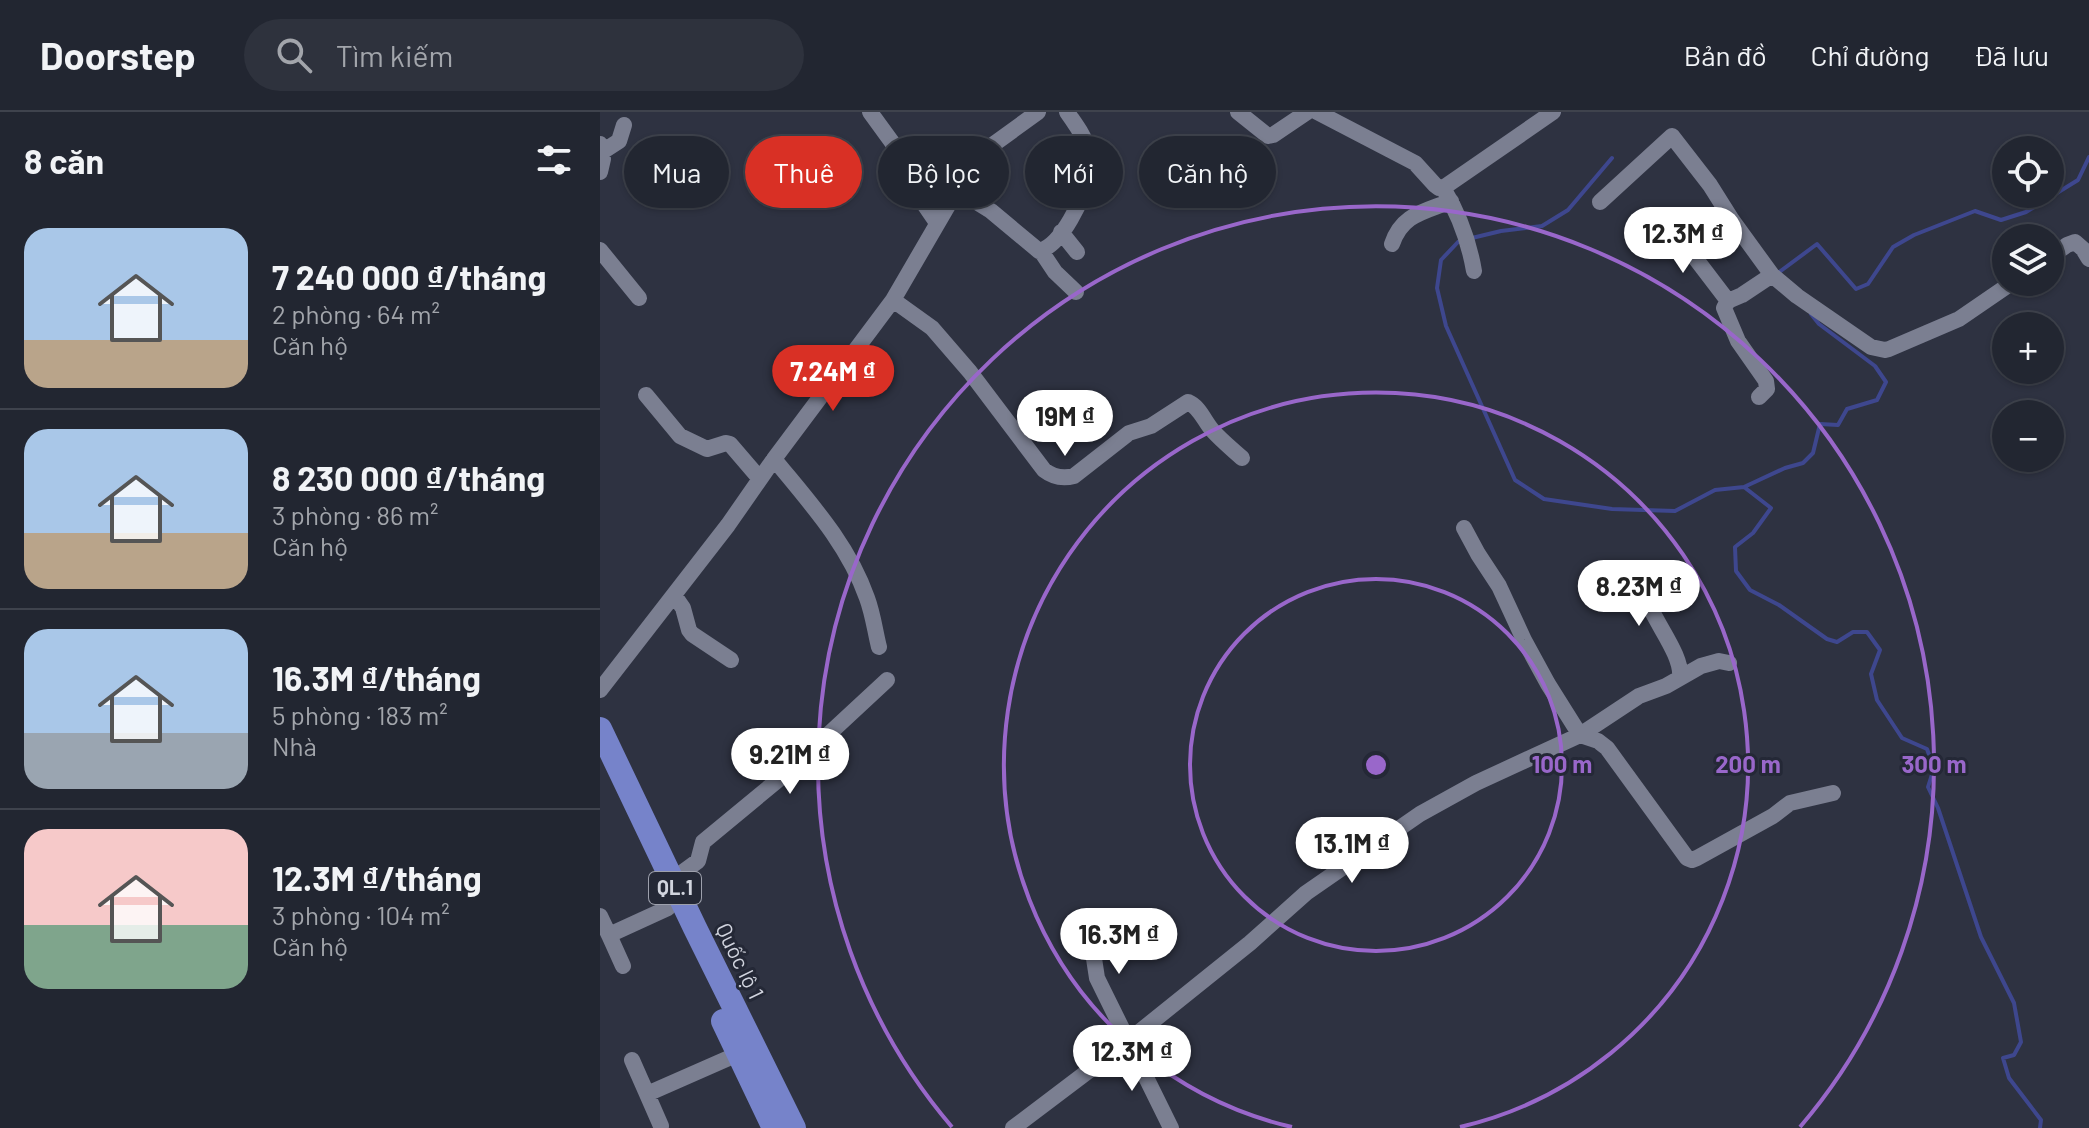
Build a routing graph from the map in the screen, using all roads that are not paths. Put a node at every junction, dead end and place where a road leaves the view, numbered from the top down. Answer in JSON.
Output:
{"nodes":[{"id":1,"x":870,"y":112,"type":"edge"},
{"id":2,"x":1038,"y":112,"type":"edge"},
{"id":3,"x":1067,"y":112,"type":"edge"},
{"id":4,"x":1238,"y":112,"type":"edge"},
{"id":5,"x":1307,"y":112,"type":"edge"},
{"id":6,"x":1317,"y":112,"type":"edge"},
{"id":7,"x":1553,"y":112,"type":"edge"},
{"id":8,"x":624,"y":125,"type":"dead end"},
{"id":9,"x":1006,"y":136,"type":"edge"},
{"id":10,"x":601,"y":148,"type":"edge"},
{"id":11,"x":600,"y":172,"type":"edge"},
{"id":12,"x":1447,"y":195,"type":"junction"},
{"id":13,"x":1600,"y":202,"type":"dead end"},
{"id":14,"x":946,"y":208,"type":"edge"},
{"id":15,"x":986,"y":208,"type":"edge"},
{"id":16,"x":937,"y":223,"type":"junction"},
{"id":17,"x":1670,"y":225,"type":"dead end"},
{"id":18,"x":1061,"y":232,"type":"junction"},
{"id":19,"x":1392,"y":244,"type":"dead end"},
{"id":20,"x":2064,"y":247,"type":"edge"},
{"id":21,"x":600,"y":250,"type":"edge"},
{"id":22,"x":1041,"y":251,"type":"junction"},
{"id":23,"x":1077,"y":252,"type":"dead end"},
{"id":24,"x":2089,"y":259,"type":"edge"},
{"id":25,"x":1474,"y":271,"type":"dead end"},
{"id":26,"x":1772,"y":275,"type":"junction"},
{"id":27,"x":1076,"y":292,"type":"dead end"},
{"id":28,"x":1993,"y":296,"type":"edge"},
{"id":29,"x":639,"y":298,"type":"dead end"},
{"id":30,"x":893,"y":300,"type":"junction"},
{"id":31,"x":1728,"y":301,"type":"junction"},
{"id":32,"x":646,"y":395,"type":"dead end"},
{"id":33,"x":1759,"y":397,"type":"dead end"},
{"id":34,"x":1242,"y":458,"type":"dead end"},
{"id":35,"x":774,"y":459,"type":"junction"},
{"id":36,"x":760,"y":479,"type":"junction"},
{"id":37,"x":1464,"y":528,"type":"dead end"},
{"id":38,"x":1645,"y":580,"type":"dead end"},
{"id":39,"x":674,"y":595,"type":"junction"},
{"id":40,"x":879,"y":647,"type":"dead end"},
{"id":41,"x":731,"y":660,"type":"dead end"},
{"id":42,"x":1729,"y":663,"type":"dead end"},
{"id":43,"x":1680,"y":678,"type":"junction"},
{"id":44,"x":887,"y":680,"type":"dead end"},
{"id":45,"x":600,"y":690,"type":"edge"},
{"id":46,"x":600,"y":729,"type":"edge"},
{"id":47,"x":1580,"y":735,"type":"junction"},
{"id":48,"x":600,"y":766,"type":"edge"},
{"id":49,"x":1833,"y":793,"type":"dead end"},
{"id":50,"x":672,"y":880,"type":"junction"},
{"id":51,"x":668,"y":908,"type":"junction"},
{"id":52,"x":600,"y":916,"type":"edge"},
{"id":53,"x":1082,"y":924,"type":"dead end"},
{"id":54,"x":609,"y":935,"type":"junction"},
{"id":55,"x":623,"y":966,"type":"dead end"},
{"id":56,"x":1128,"y":1041,"type":"junction"},
{"id":57,"x":745,"y":1050,"type":"junction"},
{"id":58,"x":632,"y":1060,"type":"dead end"},
{"id":59,"x":647,"y":1094,"type":"junction"},
{"id":60,"x":661,"y":1126,"type":"edge"},
{"id":61,"x":774,"y":1128,"type":"edge"},
{"id":62,"x":794,"y":1128,"type":"edge"},
{"id":63,"x":1013,"y":1128,"type":"edge"},
{"id":64,"x":1171,"y":1128,"type":"edge"}],
"edges":[{"from":1,"to":16,"type":"street"},
{"from":2,"to":9,"type":"street"},
{"from":3,"to":18,"type":"street"},
{"from":4,"to":5,"type":"street"},
{"from":6,"to":12,"type":"street"},
{"from":7,"to":12,"type":"street"},
{"from":8,"to":10,"type":"street"},
{"from":10,"to":11,"type":"street"},
{"from":12,"to":19,"type":"street"},
{"from":12,"to":25,"type":"street"},
{"from":13,"to":26,"type":"street"},
{"from":14,"to":16,"type":"street"},
{"from":15,"to":22,"type":"street"},
{"from":16,"to":30,"type":"street"},
{"from":17,"to":31,"type":"street"},
{"from":18,"to":22,"type":"street"},
{"from":18,"to":23,"type":"street"},
{"from":20,"to":24,"type":"street"},
{"from":21,"to":29,"type":"street"},
{"from":22,"to":27,"type":"street"},
{"from":26,"to":28,"type":"street"},
{"from":26,"to":31,"type":"street"},
{"from":30,"to":34,"type":"street"},
{"from":30,"to":35,"type":"street"},
{"from":31,"to":33,"type":"street"},
{"from":32,"to":36,"type":"street"},
{"from":35,"to":36,"type":"street"},
{"from":35,"to":40,"type":"street"},
{"from":36,"to":39,"type":"street"},
{"from":37,"to":47,"type":"street"},
{"from":38,"to":43,"type":"street"},
{"from":39,"to":41,"type":"street"},
{"from":39,"to":45,"type":"street"},
{"from":42,"to":43,"type":"street"},
{"from":43,"to":47,"type":"street"},
{"from":44,"to":50,"type":"street"},
{"from":46,"to":50,"type":"highway","name":"Quốc lộ 1","number":"QL.1"},
{"from":47,"to":49,"type":"street"},
{"from":47,"to":56,"type":"street"},
{"from":48,"to":51,"type":"highway","name":"Quốc lộ 1","number":"QL.1"},
{"from":50,"to":57,"type":"highway","name":"Quốc lộ 1","number":"QL.1"},
{"from":51,"to":54,"type":"street"},
{"from":51,"to":57,"type":"highway","name":"Quốc lộ 1","number":"QL.1"},
{"from":52,"to":54,"type":"street"},
{"from":53,"to":56,"type":"street"},
{"from":54,"to":55,"type":"street"},
{"from":56,"to":63,"type":"street"},
{"from":56,"to":64,"type":"street"},
{"from":57,"to":59,"type":"street"},
{"from":57,"to":61,"type":"highway","name":"Quốc lộ 1","number":"QL.1"},
{"from":57,"to":62,"type":"highway","name":"Quốc lộ 1","number":"QL.1"},
{"from":58,"to":59,"type":"street"},
{"from":59,"to":60,"type":"street"}]}
